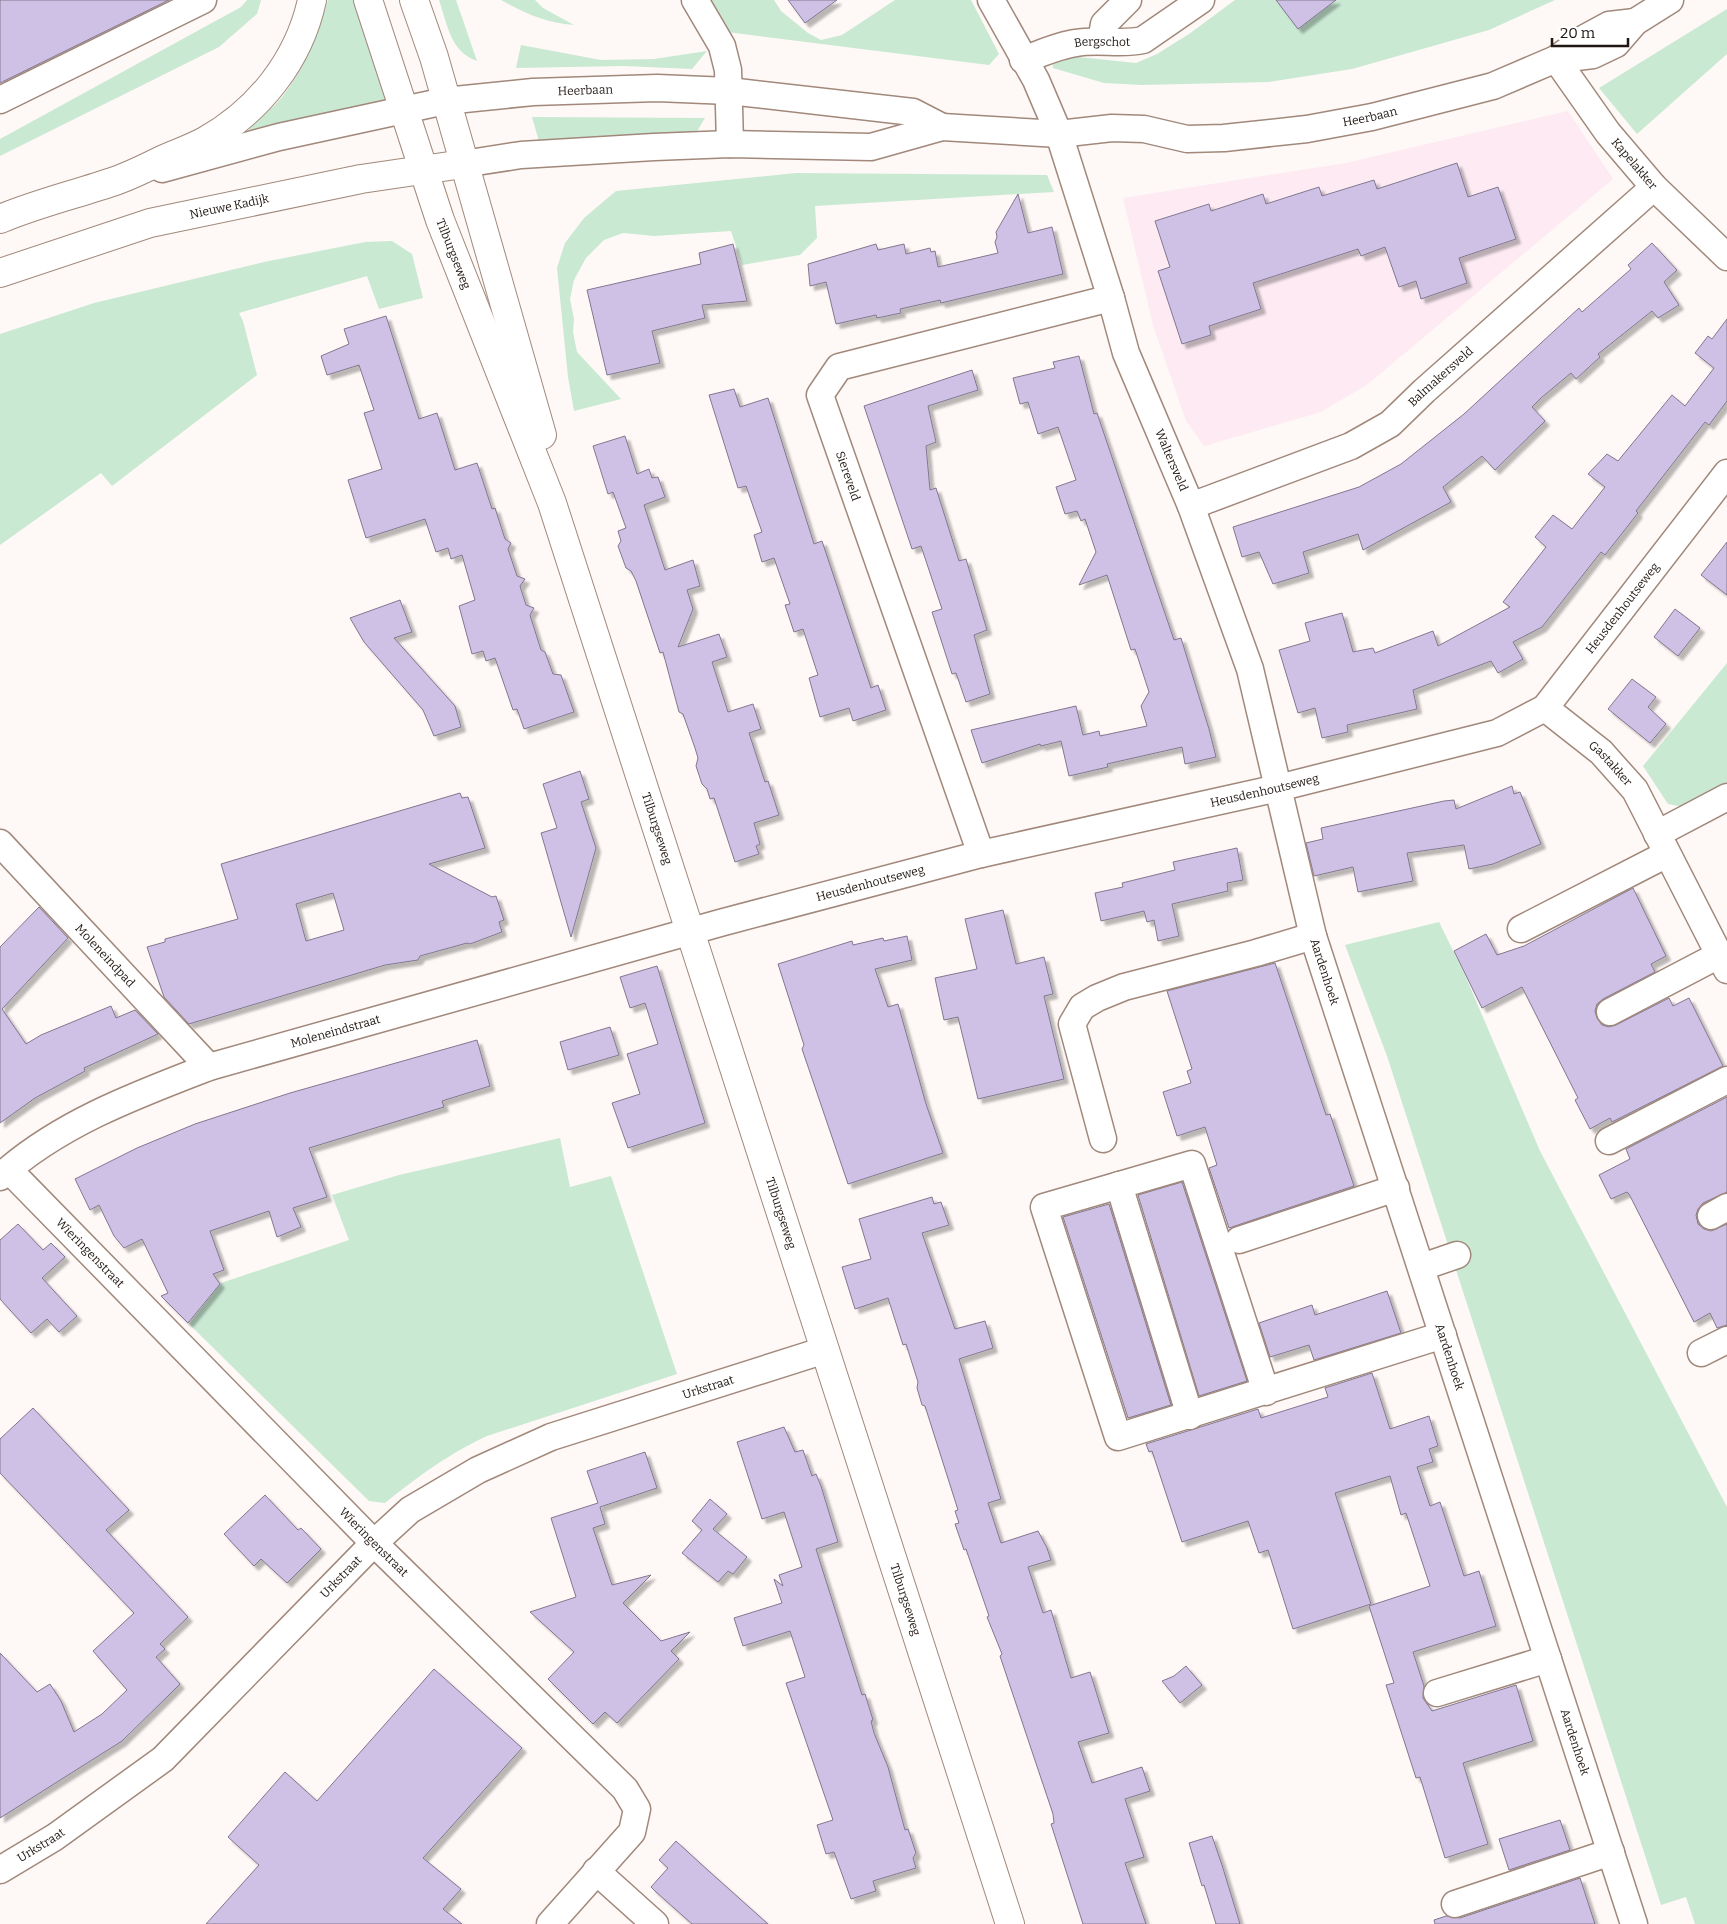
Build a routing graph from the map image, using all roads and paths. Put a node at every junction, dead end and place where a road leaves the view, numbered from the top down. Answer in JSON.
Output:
{"nodes":[{"id":1,"x":203,"y":0,"type":"edge"},
{"id":2,"x":312,"y":0,"type":"edge"},
{"id":3,"x":368,"y":0,"type":"edge"},
{"id":4,"x":414,"y":0,"type":"edge"},
{"id":5,"x":695,"y":0,"type":"edge"},
{"id":6,"x":991,"y":0,"type":"edge"},
{"id":7,"x":1128,"y":0,"type":"edge"},
{"id":8,"x":1201,"y":0,"type":"edge"},
{"id":9,"x":1670,"y":0,"type":"edge"},
{"id":10,"x":1101,"y":41,"type":"junction"},
{"id":11,"x":1556,"y":59,"type":"junction"},
{"id":12,"x":1023,"y":60,"type":"junction"},
{"id":13,"x":729,"y":91,"type":"junction"},
{"id":14,"x":0,"y":100,"type":"edge"},
{"id":15,"x":445,"y":102,"type":"junction"},
{"id":16,"x":405,"y":110,"type":"junction"},
{"id":17,"x":942,"y":127,"type":"junction"},
{"id":18,"x":1059,"y":134,"type":"junction"},
{"id":19,"x":730,"y":144,"type":"junction"},
{"id":20,"x":463,"y":164,"type":"junction"},
{"id":21,"x":422,"y":169,"type":"junction"},
{"id":22,"x":118,"y":180,"type":"junction"},
{"id":23,"x":1654,"y":187,"type":"junction"},
{"id":24,"x":0,"y":219,"type":"edge"},
{"id":25,"x":1727,"y":257,"type":"edge"},
{"id":26,"x":0,"y":273,"type":"edge"},
{"id":27,"x":1111,"y":298,"type":"junction"},
{"id":28,"x":1727,"y":473,"type":"edge"},
{"id":29,"x":552,"y":503,"type":"junction"},
{"id":30,"x":1191,"y":506,"type":"junction"},
{"id":31,"x":1545,"y":708,"type":"junction"},
{"id":32,"x":1278,"y":788,"type":"junction"},
{"id":33,"x":1727,"y":797,"type":"edge"},
{"id":34,"x":0,"y":843,"type":"edge"},
{"id":35,"x":1662,"y":844,"type":"junction"},
{"id":36,"x":982,"y":854,"type":"junction"},
{"id":37,"x":1521,"y":929,"type":"dead end"},
{"id":38,"x":689,"y":931,"type":"junction"},
{"id":39,"x":1314,"y":936,"type":"junction"},
{"id":40,"x":1723,"y":962,"type":"edge"},
{"id":41,"x":1610,"y":1012,"type":"dead end"},
{"id":42,"x":209,"y":1067,"type":"junction"},
{"id":43,"x":1727,"y":1080,"type":"edge"},
{"id":44,"x":1103,"y":1139,"type":"dead end"},
{"id":45,"x":1609,"y":1141,"type":"dead end"},
{"id":46,"x":4,"y":1174,"type":"edge"},
{"id":47,"x":1119,"y":1185,"type":"junction"},
{"id":48,"x":1396,"y":1188,"type":"junction"},
{"id":49,"x":1239,"y":1240,"type":"dead end"},
{"id":50,"x":1457,"y":1255,"type":"dead end"},
{"id":51,"x":1422,"y":1267,"type":"junction"},
{"id":52,"x":1443,"y":1335,"type":"junction"},
{"id":53,"x":1727,"y":1340,"type":"edge"},
{"id":54,"x":825,"y":1350,"type":"junction"},
{"id":55,"x":1702,"y":1353,"type":"dead end"},
{"id":56,"x":1266,"y":1392,"type":"junction"},
{"id":57,"x":1190,"y":1416,"type":"junction"},
{"id":58,"x":374,"y":1543,"type":"junction"},
{"id":59,"x":1548,"y":1659,"type":"junction"},
{"id":60,"x":1437,"y":1693,"type":"dead end"},
{"id":61,"x":1611,"y":1852,"type":"junction"},
{"id":62,"x":0,"y":1870,"type":"edge"},
{"id":63,"x":596,"y":1871,"type":"junction"},
{"id":64,"x":1454,"y":1904,"type":"dead end"},
{"id":65,"x":550,"y":1924,"type":"edge"},
{"id":66,"x":655,"y":1924,"type":"edge"},
{"id":67,"x":1010,"y":1924,"type":"edge"},
{"id":68,"x":1634,"y":1924,"type":"edge"}],
"edges":[{"from":1,"to":14,"type":"street"},
{"from":2,"to":22,"type":"main road"},
{"from":3,"to":16,"type":"main road","name":"Tilburgseweg"},
{"from":4,"to":15,"type":"main road","name":"Tilburgseweg"},
{"from":5,"to":13,"type":"street"},
{"from":6,"to":12,"type":"street"},
{"from":7,"to":10,"type":"street"},
{"from":8,"to":10,"type":"street","name":"Bergschot"},
{"from":9,"to":11,"type":"street","name":"Heerbaan"},
{"from":10,"to":12,"type":"street","name":"Bergschot"},
{"from":11,"to":18,"type":"street","name":"Heerbaan"},
{"from":11,"to":23,"type":"street","name":"Kapelakker"},
{"from":12,"to":18,"type":"street"},
{"from":13,"to":15,"type":"street","name":"Heerbaan"},
{"from":13,"to":17,"type":"street","name":"Heerbaan"},
{"from":13,"to":19,"type":"street"},
{"from":15,"to":16,"type":"street"},
{"from":15,"to":20,"type":"main road","name":"Tilburgseweg"},
{"from":16,"to":21,"type":"main road","name":"Tilburgseweg"},
{"from":16,"to":22,"type":"street"},
{"from":17,"to":18,"type":"street","name":"Heerbaan"},
{"from":17,"to":19,"type":"street","name":"Heerbaan"},
{"from":18,"to":27,"type":"street","name":"Waltersveld"},
{"from":19,"to":20,"type":"street","name":"Heerbaan"},
{"from":20,"to":21,"type":"main road","name":"Nieuwe Kadijk"},
{"from":20,"to":29,"type":"main road","name":"Tilburgseweg"},
{"from":21,"to":26,"type":"main road","name":"Nieuwe Kadijk"},
{"from":21,"to":29,"type":"main road","name":"Tilburgseweg"},
{"from":22,"to":24,"type":"main road"},
{"from":23,"to":25,"type":"street","name":"Kapelakker"},
{"from":23,"to":30,"type":"street","name":"Balmakersveld"},
{"from":27,"to":30,"type":"street","name":"Waltersveld"},
{"from":27,"to":36,"type":"street","name":"Siereveld"},
{"from":28,"to":31,"type":"street","name":"Heusdenhoutseweg"},
{"from":29,"to":38,"type":"main road","name":"Tilburgseweg"},
{"from":30,"to":32,"type":"street","name":"Waltersveld"},
{"from":31,"to":32,"type":"street","name":"Heusdenhoutseweg"},
{"from":31,"to":35,"type":"street","name":"Gastakker"},
{"from":32,"to":36,"type":"street","name":"Heusdenhoutseweg"},
{"from":32,"to":39,"type":"street","name":"Aardenhoek"},
{"from":33,"to":35,"type":"street"},
{"from":34,"to":42,"type":"street","name":"Moleneindpad"},
{"from":35,"to":37,"type":"street"},
{"from":35,"to":40,"type":"street","name":"Gastakker"},
{"from":36,"to":38,"type":"street","name":"Heusdenhoutseweg"},
{"from":38,"to":42,"type":"street","name":"Moleneindstraat"},
{"from":38,"to":54,"type":"main road","name":"Tilburgseweg"},
{"from":39,"to":44,"type":"street"},
{"from":39,"to":48,"type":"street","name":"Aardenhoek"},
{"from":40,"to":41,"type":"street","name":"Gastakker"},
{"from":42,"to":46,"type":"street","name":"Moleneindstraat"},
{"from":43,"to":45,"type":"street"},
{"from":46,"to":58,"type":"street","name":"Wieringenstraat"},
{"from":47,"to":56,"type":"street"},
{"from":47,"to":57,"type":"street"},
{"from":47,"to":57,"type":"street"},
{"from":48,"to":49,"type":"street"},
{"from":48,"to":51,"type":"street","name":"Aardenhoek"},
{"from":50,"to":51,"type":"street"},
{"from":51,"to":52,"type":"street","name":"Aardenhoek"},
{"from":52,"to":56,"type":"street"},
{"from":52,"to":59,"type":"street","name":"Aardenhoek"},
{"from":53,"to":55,"type":"street"},
{"from":54,"to":58,"type":"street","name":"Urkstraat"},
{"from":54,"to":67,"type":"main road","name":"Tilburgseweg"},
{"from":56,"to":57,"type":"street"},
{"from":58,"to":62,"type":"street","name":"Urkstraat"},
{"from":58,"to":63,"type":"street","name":"Wieringenstraat"},
{"from":59,"to":60,"type":"street"},
{"from":59,"to":61,"type":"street","name":"Aardenhoek"},
{"from":61,"to":64,"type":"street"},
{"from":61,"to":68,"type":"street","name":"Aardenhoek"},
{"from":63,"to":65,"type":"street","name":"Wieringenstraat"},
{"from":63,"to":66,"type":"street"}]}
